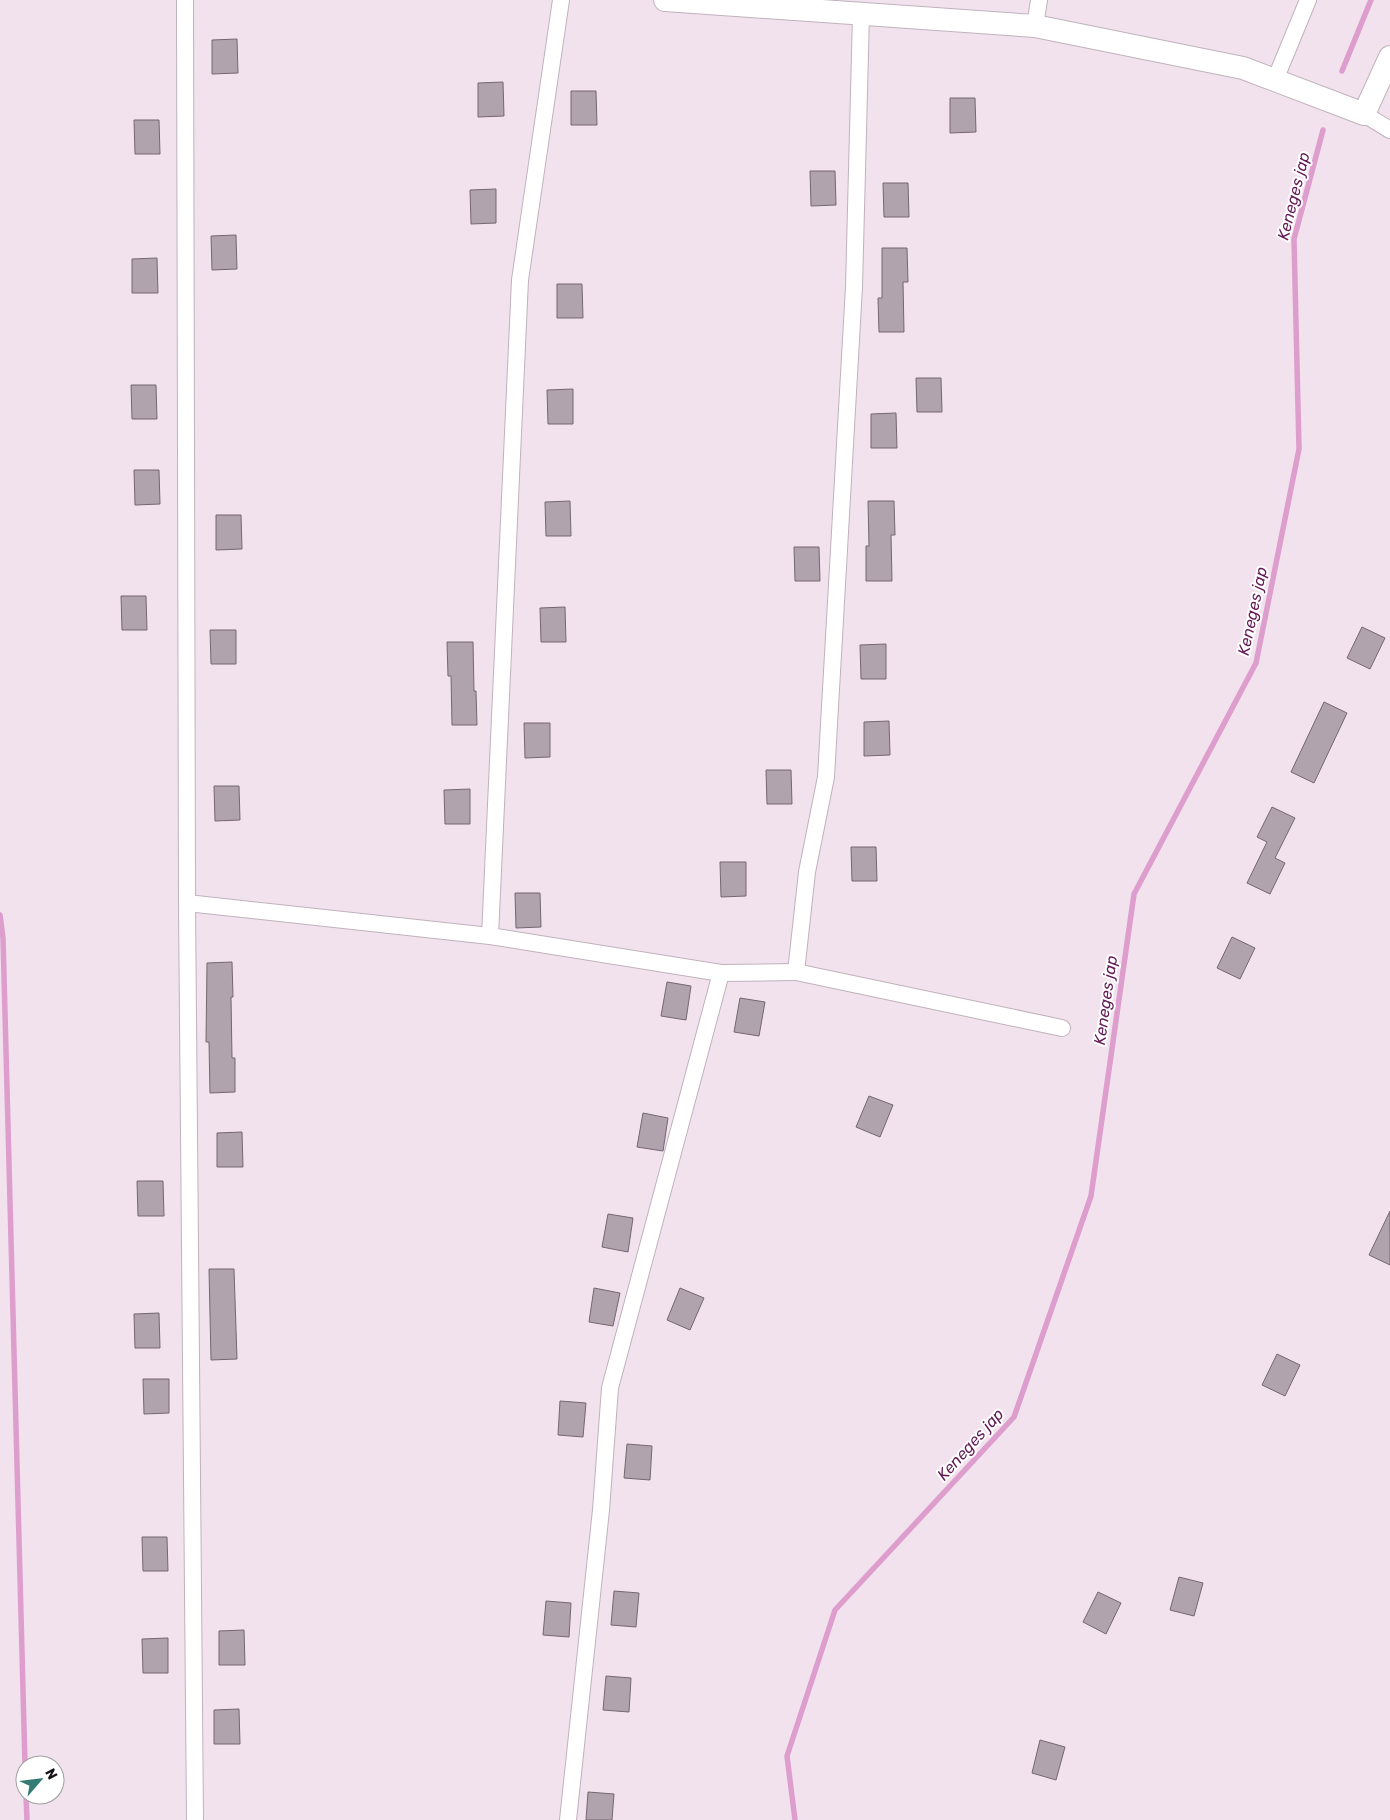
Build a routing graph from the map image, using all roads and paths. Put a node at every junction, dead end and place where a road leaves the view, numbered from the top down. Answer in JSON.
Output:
{"nodes":[{"id":1,"x":185,"y":0,"type":"edge"},
{"id":2,"x":561,"y":0,"type":"edge"},
{"id":3,"x":665,"y":0,"type":"edge"},
{"id":4,"x":673,"y":0,"type":"edge"},
{"id":5,"x":1039,"y":0,"type":"edge"},
{"id":6,"x":1308,"y":0,"type":"edge"},
{"id":7,"x":861,"y":14,"type":"junction"},
{"id":8,"x":1035,"y":26,"type":"junction"},
{"id":9,"x":1390,"y":57,"type":"edge"},
{"id":10,"x":1276,"y":80,"type":"junction"},
{"id":11,"x":1364,"y":114,"type":"junction"},
{"id":12,"x":1390,"y":130,"type":"edge"},
{"id":13,"x":187,"y":903,"type":"junction"},
{"id":14,"x":490,"y":936,"type":"junction"},
{"id":15,"x":796,"y":972,"type":"junction"},
{"id":16,"x":721,"y":973,"type":"junction"},
{"id":17,"x":1062,"y":1028,"type":"dead end"},
{"id":18,"x":196,"y":1820,"type":"edge"},
{"id":19,"x":568,"y":1820,"type":"edge"}],
"edges":[{"from":1,"to":13,"type":"street"},
{"from":2,"to":14,"type":"street"},
{"from":3,"to":4,"type":"street"},
{"from":4,"to":7,"type":"street"},
{"from":5,"to":8,"type":"street"},
{"from":6,"to":10,"type":"street"},
{"from":7,"to":8,"type":"street"},
{"from":7,"to":15,"type":"street"},
{"from":8,"to":10,"type":"street"},
{"from":9,"to":11,"type":"street"},
{"from":10,"to":11,"type":"street"},
{"from":11,"to":12,"type":"street"},
{"from":13,"to":14,"type":"street"},
{"from":13,"to":18,"type":"street"},
{"from":14,"to":16,"type":"street"},
{"from":15,"to":16,"type":"street"},
{"from":15,"to":17,"type":"street"},
{"from":16,"to":19,"type":"street"}]}
